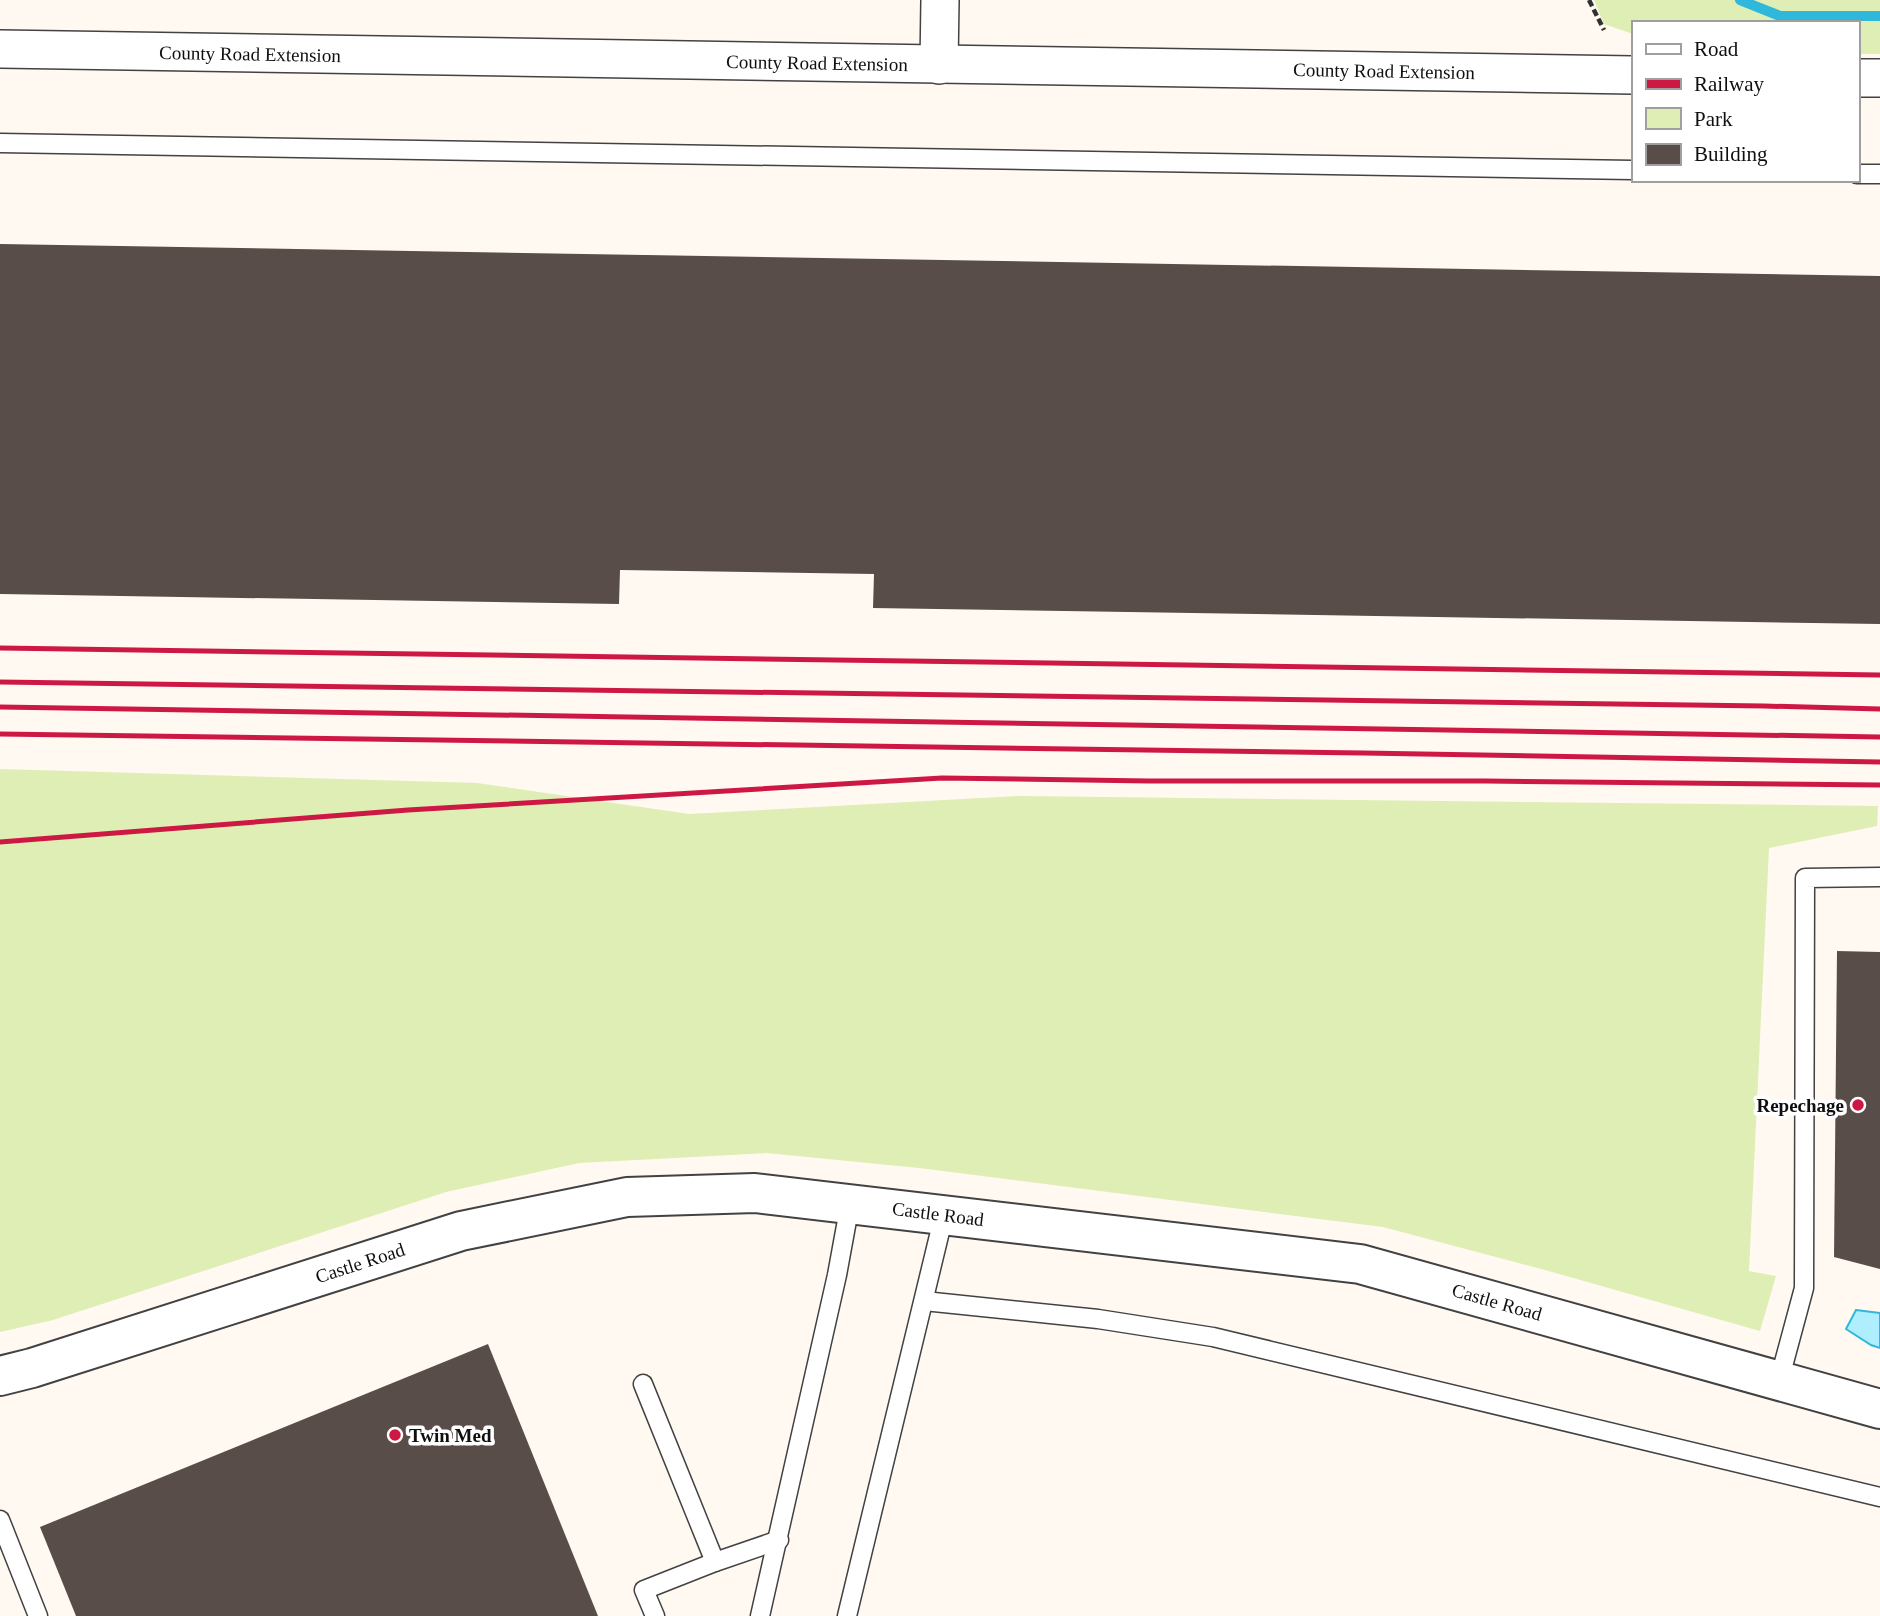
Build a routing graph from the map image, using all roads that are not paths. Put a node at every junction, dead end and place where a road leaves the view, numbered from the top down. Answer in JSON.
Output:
{"nodes":[{"id":1,"x":940,"y":0,"type":"edge"},
{"id":2,"x":0,"y":50,"type":"edge"},
{"id":3,"x":939,"y":65,"type":"junction"},
{"id":4,"x":1632,"y":75,"type":"edge"},
{"id":5,"x":1859,"y":78,"type":"edge"},
{"id":6,"x":1880,"y":78,"type":"edge"},
{"id":7,"x":0,"y":143,"type":"edge"},
{"id":8,"x":1632,"y":170,"type":"edge"},
{"id":9,"x":1859,"y":174,"type":"edge"},
{"id":10,"x":1880,"y":174,"type":"edge"},
{"id":11,"x":1880,"y":877,"type":"edge"},
{"id":12,"x":850,"y":1204,"type":"junction"},
{"id":13,"x":944,"y":1215,"type":"junction"},
{"id":14,"x":924,"y":1301,"type":"junction"},
{"id":15,"x":0,"y":1376,"type":"edge"},
{"id":16,"x":1779,"y":1381,"type":"junction"},
{"id":17,"x":643,"y":1384,"type":"dead end"},
{"id":18,"x":1880,"y":1409,"type":"edge"},
{"id":19,"x":1880,"y":1497,"type":"edge"},
{"id":20,"x":0,"y":1520,"type":"edge"},
{"id":21,"x":779,"y":1540,"type":"junction"},
{"id":22,"x":715,"y":1562,"type":"junction"},
{"id":23,"x":38,"y":1616,"type":"edge"},
{"id":24,"x":654,"y":1616,"type":"edge"},
{"id":25,"x":760,"y":1616,"type":"edge"},
{"id":26,"x":847,"y":1616,"type":"edge"}],
"edges":[{"from":1,"to":3,"type":"street"},
{"from":2,"to":3,"type":"street","name":"County Road Extension"},
{"from":3,"to":4,"type":"street","name":"County Road Extension"},
{"from":5,"to":6,"type":"street"},
{"from":7,"to":8,"type":"lane"},
{"from":9,"to":10,"type":"lane"},
{"from":11,"to":16,"type":"lane"},
{"from":12,"to":13,"type":"street","name":"Castle Road"},
{"from":12,"to":15,"type":"street","name":"Castle Road"},
{"from":12,"to":21,"type":"lane"},
{"from":13,"to":14,"type":"lane"},
{"from":13,"to":16,"type":"street","name":"Castle Road"},
{"from":14,"to":19,"type":"lane"},
{"from":14,"to":26,"type":"lane"},
{"from":16,"to":18,"type":"street","name":"Castle Road"},
{"from":17,"to":22,"type":"lane"},
{"from":20,"to":23,"type":"lane"},
{"from":21,"to":22,"type":"lane"},
{"from":21,"to":25,"type":"lane"},
{"from":22,"to":24,"type":"lane"}]}
